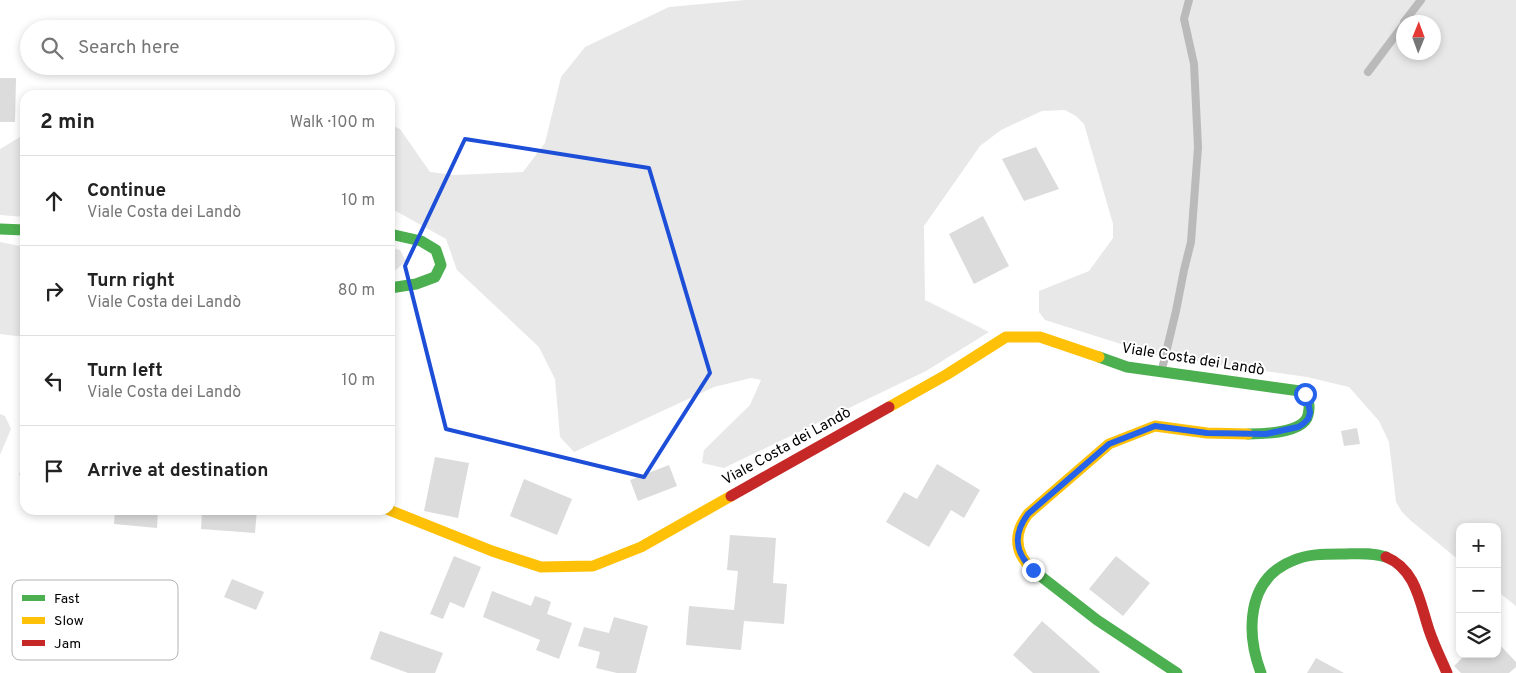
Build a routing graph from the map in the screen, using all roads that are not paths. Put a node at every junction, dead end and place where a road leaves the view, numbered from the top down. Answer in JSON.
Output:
{"nodes":[{"id":1,"x":0,"y":229,"type":"edge"},
{"id":2,"x":20,"y":230,"type":"edge"},
{"id":3,"x":395,"y":235,"type":"edge"},
{"id":4,"x":395,"y":287,"type":"edge"},
{"id":5,"x":395,"y":512,"type":"edge"},
{"id":6,"x":1177,"y":673,"type":"edge"},
{"id":7,"x":1261,"y":673,"type":"edge"},
{"id":8,"x":1446,"y":673,"type":"edge"}],
"edges":[{"from":1,"to":2,"type":"street"},
{"from":3,"to":4,"type":"street"},
{"from":5,"to":6,"type":"street","name":"Viale Costa dei Landò"},
{"from":7,"to":8,"type":"street"}]}
